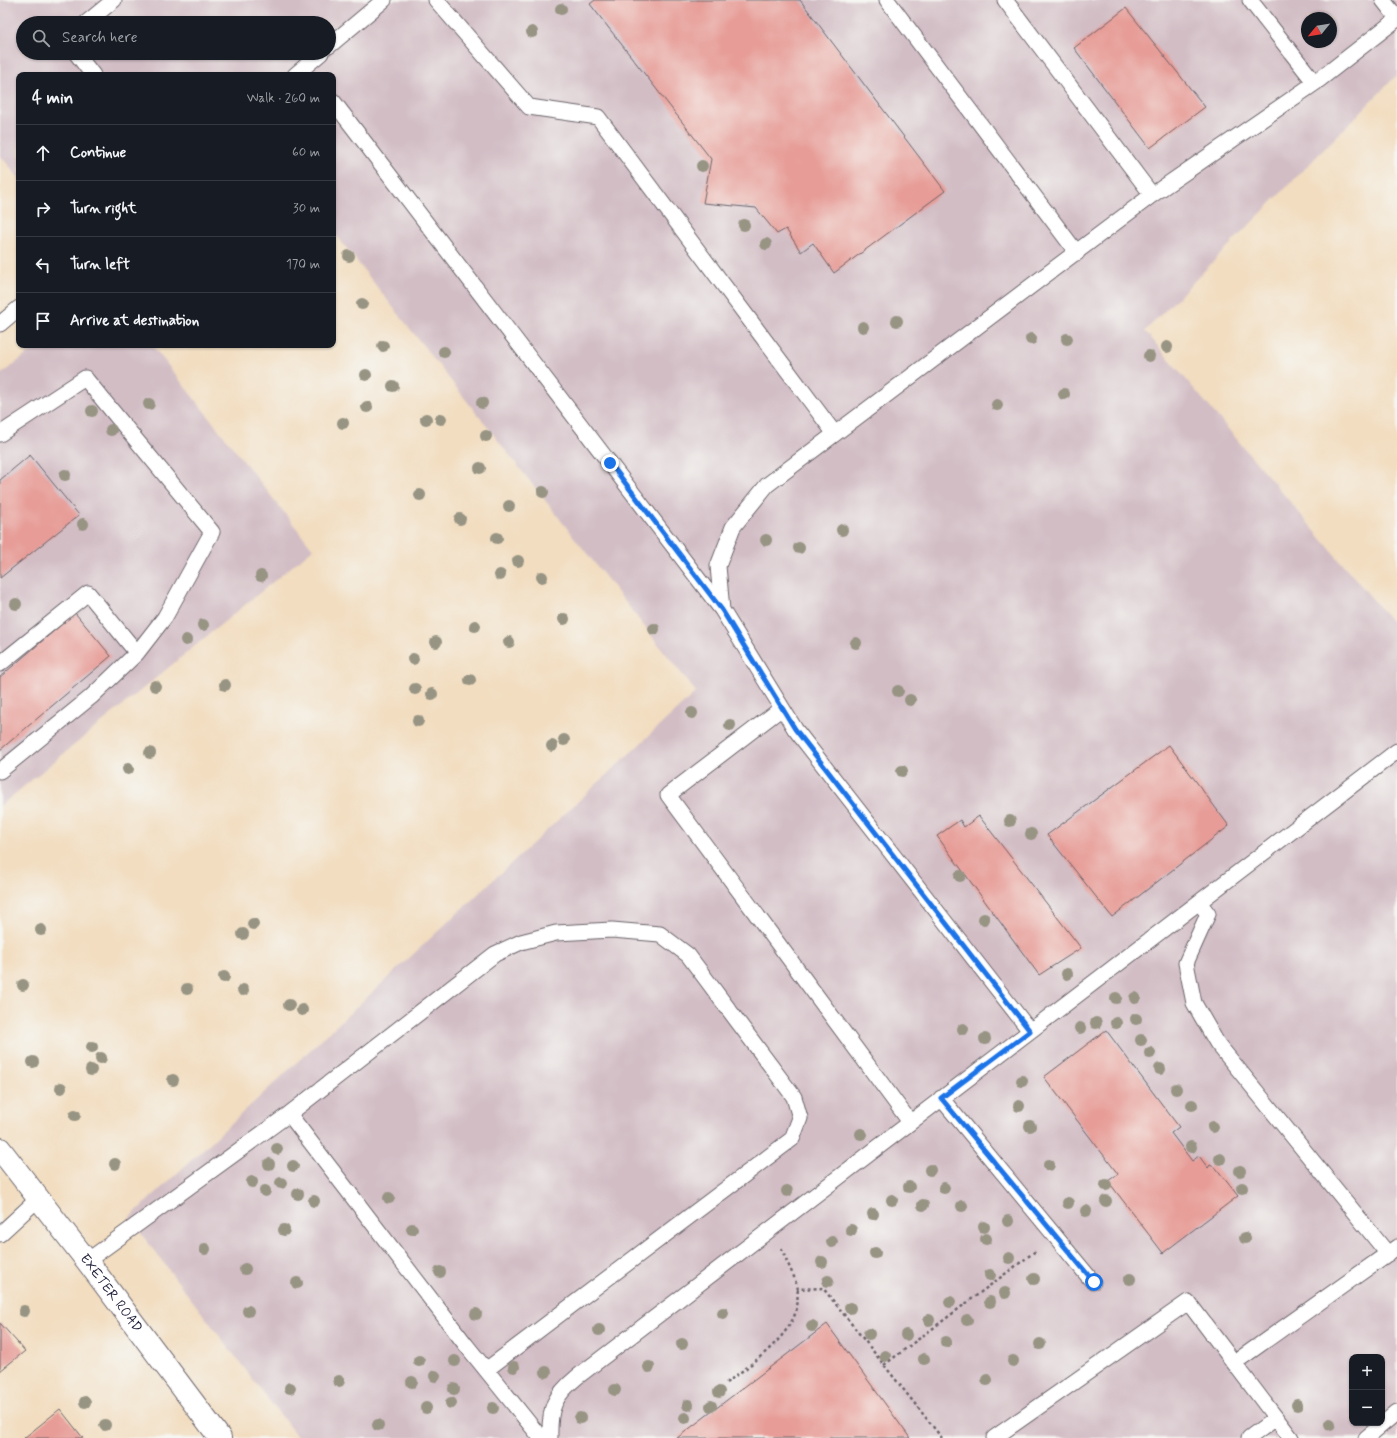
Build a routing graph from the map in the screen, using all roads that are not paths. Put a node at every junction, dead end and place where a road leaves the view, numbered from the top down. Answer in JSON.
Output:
{"nodes":[{"id":1,"x":114,"y":0,"type":"edge"},
{"id":2,"x":384,"y":0,"type":"edge"},
{"id":3,"x":436,"y":0,"type":"edge"},
{"id":4,"x":887,"y":0,"type":"edge"},
{"id":5,"x":1005,"y":0,"type":"edge"},
{"id":6,"x":1250,"y":0,"type":"edge"},
{"id":7,"x":1383,"y":0,"type":"edge"},
{"id":8,"x":95,"y":16,"type":"edge"},
{"id":9,"x":1397,"y":18,"type":"edge"},
{"id":10,"x":336,"y":40,"type":"edge"},
{"id":11,"x":81,"y":60,"type":"edge"},
{"id":12,"x":315,"y":60,"type":"edge"},
{"id":13,"x":91,"y":72,"type":"edge"},
{"id":14,"x":305,"y":72,"type":"edge"},
{"id":15,"x":1315,"y":83,"type":"junction"},
{"id":16,"x":336,"y":105,"type":"edge"},
{"id":17,"x":1152,"y":195,"type":"junction"},
{"id":18,"x":1077,"y":253,"type":"junction"},
{"id":19,"x":16,"y":311,"type":"edge"},
{"id":20,"x":0,"y":324,"type":"edge"},
{"id":21,"x":0,"y":434,"type":"edge"},
{"id":22,"x":835,"y":434,"type":"junction"},
{"id":23,"x":722,"y":610,"type":"junction"},
{"id":24,"x":136,"y":653,"type":"junction"},
{"id":25,"x":0,"y":664,"type":"edge"},
{"id":26,"x":782,"y":708,"type":"junction"},
{"id":27,"x":1397,"y":752,"type":"edge"},
{"id":28,"x":0,"y":771,"type":"edge"},
{"id":29,"x":1199,"y":902,"type":"junction"},
{"id":30,"x":1030,"y":1031,"type":"junction"},
{"id":31,"x":941,"y":1098,"type":"junction"},
{"id":32,"x":289,"y":1114,"type":"junction"},
{"id":33,"x":910,"y":1122,"type":"junction"},
{"id":34,"x":0,"y":1149,"type":"edge"},
{"id":35,"x":38,"y":1199,"type":"junction"},
{"id":36,"x":0,"y":1234,"type":"edge"},
{"id":37,"x":1392,"y":1250,"type":"edge"},
{"id":38,"x":87,"y":1261,"type":"junction"},
{"id":39,"x":1094,"y":1282,"type":"dead end"},
{"id":40,"x":1234,"y":1363,"type":"junction"},
{"id":41,"x":486,"y":1370,"type":"junction"},
{"id":42,"x":1397,"y":1412,"type":"edge"},
{"id":43,"x":1276,"y":1418,"type":"junction"},
{"id":44,"x":220,"y":1438,"type":"edge"},
{"id":45,"x":541,"y":1438,"type":"edge"},
{"id":46,"x":550,"y":1438,"type":"edge"},
{"id":47,"x":994,"y":1438,"type":"edge"},
{"id":48,"x":1249,"y":1438,"type":"edge"},
{"id":49,"x":1291,"y":1438,"type":"edge"},
{"id":50,"x":1366,"y":1438,"type":"edge"}],
"edges":[{"from":1,"to":8,"type":"lane"},
{"from":2,"to":10,"type":"lane"},
{"from":3,"to":22,"type":"lane"},
{"from":4,"to":18,"type":"lane"},
{"from":5,"to":17,"type":"lane"},
{"from":6,"to":15,"type":"lane"},
{"from":7,"to":9,"type":"lane"},
{"from":9,"to":15,"type":"lane"},
{"from":11,"to":13,"type":"lane"},
{"from":12,"to":14,"type":"lane"},
{"from":15,"to":17,"type":"lane"},
{"from":16,"to":23,"type":"lane"},
{"from":17,"to":18,"type":"lane"},
{"from":18,"to":22,"type":"lane"},
{"from":19,"to":20,"type":"lane"},
{"from":21,"to":24,"type":"lane"},
{"from":22,"to":23,"type":"lane"},
{"from":23,"to":26,"type":"lane"},
{"from":24,"to":25,"type":"lane"},
{"from":24,"to":28,"type":"lane"},
{"from":26,"to":30,"type":"lane"},
{"from":26,"to":33,"type":"lane"},
{"from":27,"to":29,"type":"lane"},
{"from":29,"to":30,"type":"lane"},
{"from":29,"to":37,"type":"lane"},
{"from":30,"to":31,"type":"lane"},
{"from":31,"to":33,"type":"lane"},
{"from":31,"to":39,"type":"lane"},
{"from":32,"to":38,"type":"lane"},
{"from":32,"to":41,"type":"lane"},
{"from":32,"to":41,"type":"lane"},
{"from":33,"to":46,"type":"lane"},
{"from":34,"to":35,"type":"main road","name":"EXETER ROAD"},
{"from":35,"to":36,"type":"lane"},
{"from":35,"to":38,"type":"main road","name":"EXETER ROAD"},
{"from":37,"to":40,"type":"lane"},
{"from":38,"to":44,"type":"main road","name":"EXETER ROAD"},
{"from":40,"to":43,"type":"lane"},
{"from":40,"to":47,"type":"lane"},
{"from":41,"to":45,"type":"lane"},
{"from":42,"to":50,"type":"lane"},
{"from":43,"to":48,"type":"lane"},
{"from":43,"to":49,"type":"lane"}]}
